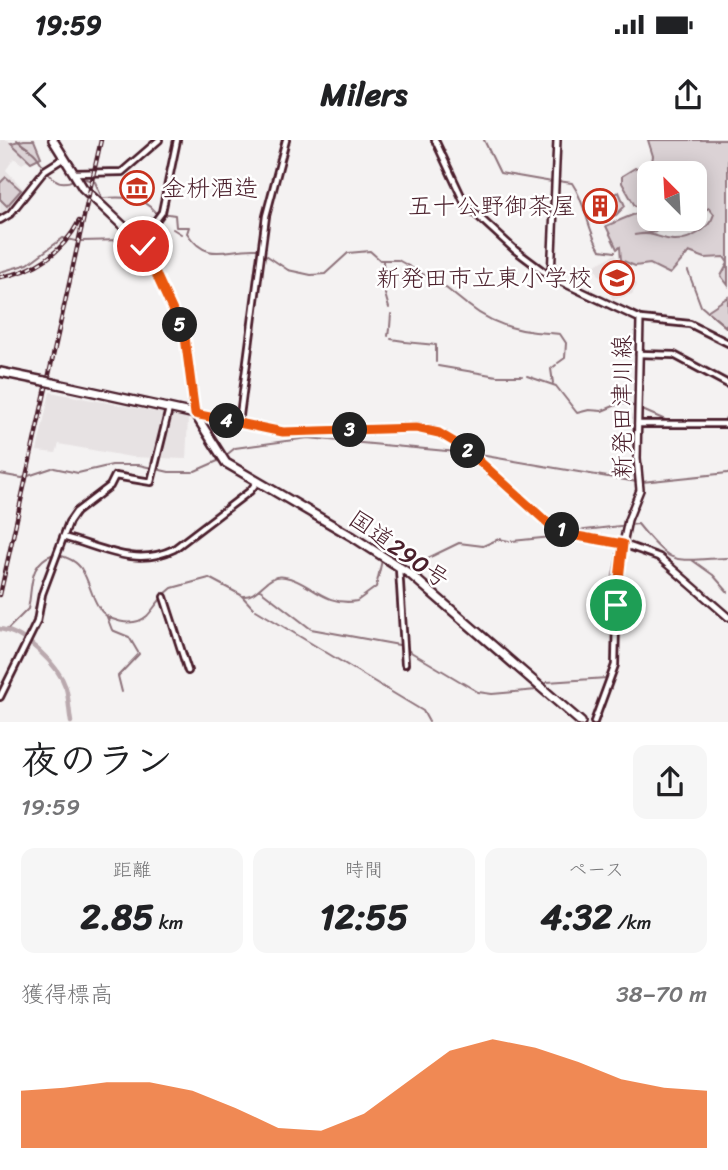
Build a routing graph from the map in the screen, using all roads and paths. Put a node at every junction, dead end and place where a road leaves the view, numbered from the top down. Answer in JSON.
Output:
{"nodes":[{"id":1,"x":53,"y":140,"type":"edge"},
{"id":2,"x":159,"y":140,"type":"edge"},
{"id":3,"x":177,"y":140,"type":"edge"},
{"id":4,"x":286,"y":140,"type":"edge"},
{"id":5,"x":435,"y":140,"type":"edge"},
{"id":6,"x":557,"y":140,"type":"edge"},
{"id":7,"x":65,"y":158,"type":"junction"},
{"id":8,"x":75,"y":173,"type":"junction"},
{"id":9,"x":0,"y":219,"type":"edge"},
{"id":10,"x":140,"y":242,"type":"junction"},
{"id":11,"x":551,"y":276,"type":"junction"},
{"id":12,"x":640,"y":319,"type":"junction"},
{"id":13,"x":728,"y":343,"type":"edge"},
{"id":14,"x":639,"y":354,"type":"junction"},
{"id":15,"x":0,"y":371,"type":"edge"},
{"id":16,"x":728,"y":384,"type":"edge"},
{"id":17,"x":169,"y":409,"type":"junction"},
{"id":18,"x":195,"y":414,"type":"junction"},
{"id":19,"x":727,"y":422,"type":"edge"},
{"id":20,"x":239,"y":423,"type":"junction"},
{"id":21,"x":638,"y":424,"type":"junction"},
{"id":22,"x":257,"y":482,"type":"junction"},
{"id":23,"x":63,"y":537,"type":"junction"},
{"id":24,"x":623,"y":544,"type":"junction"},
{"id":25,"x":398,"y":567,"type":"junction"},
{"id":26,"x":164,"y":597,"type":"dead end"},
{"id":27,"x":728,"y":617,"type":"edge"},
{"id":28,"x":405,"y":664,"type":"dead end"},
{"id":29,"x":188,"y":671,"type":"dead end"},
{"id":30,"x":0,"y":697,"type":"edge"},
{"id":31,"x":581,"y":722,"type":"edge"},
{"id":32,"x":594,"y":722,"type":"edge"}],
"edges":[{"from":1,"to":7,"type":"highway"},
{"from":2,"to":8,"type":"street"},
{"from":3,"to":10,"type":"street"},
{"from":4,"to":20,"type":"street"},
{"from":5,"to":11,"type":"street"},
{"from":6,"to":11,"type":"main road"},
{"from":7,"to":8,"type":"highway"},
{"from":7,"to":9,"type":"street"},
{"from":8,"to":10,"type":"highway"},
{"from":10,"to":18,"type":"street"},
{"from":11,"to":12,"type":"main road","name":"新発田津川線"},
{"from":12,"to":13,"type":"street"},
{"from":12,"to":14,"type":"main road","name":"新発田津川線"},
{"from":14,"to":16,"type":"street"},
{"from":14,"to":21,"type":"main road","name":"新発田津川線"},
{"from":15,"to":17,"type":"highway","bridge":true},
{"from":17,"to":18,"type":"highway"},
{"from":17,"to":23,"type":"street"},
{"from":18,"to":20,"type":"street"},
{"from":18,"to":22,"type":"highway","name":"国道290号"},
{"from":19,"to":21,"type":"street"},
{"from":20,"to":24,"type":"street"},
{"from":21,"to":24,"type":"main road","name":"新発田津川線"},
{"from":22,"to":23,"type":"street"},
{"from":22,"to":25,"type":"highway","name":"国道290号"},
{"from":23,"to":30,"type":"street"},
{"from":24,"to":27,"type":"main road"},
{"from":24,"to":32,"type":"street"},
{"from":25,"to":28,"type":"street"},
{"from":25,"to":31,"type":"highway","name":"国道290号"},
{"from":26,"to":29,"type":"street"}]}
